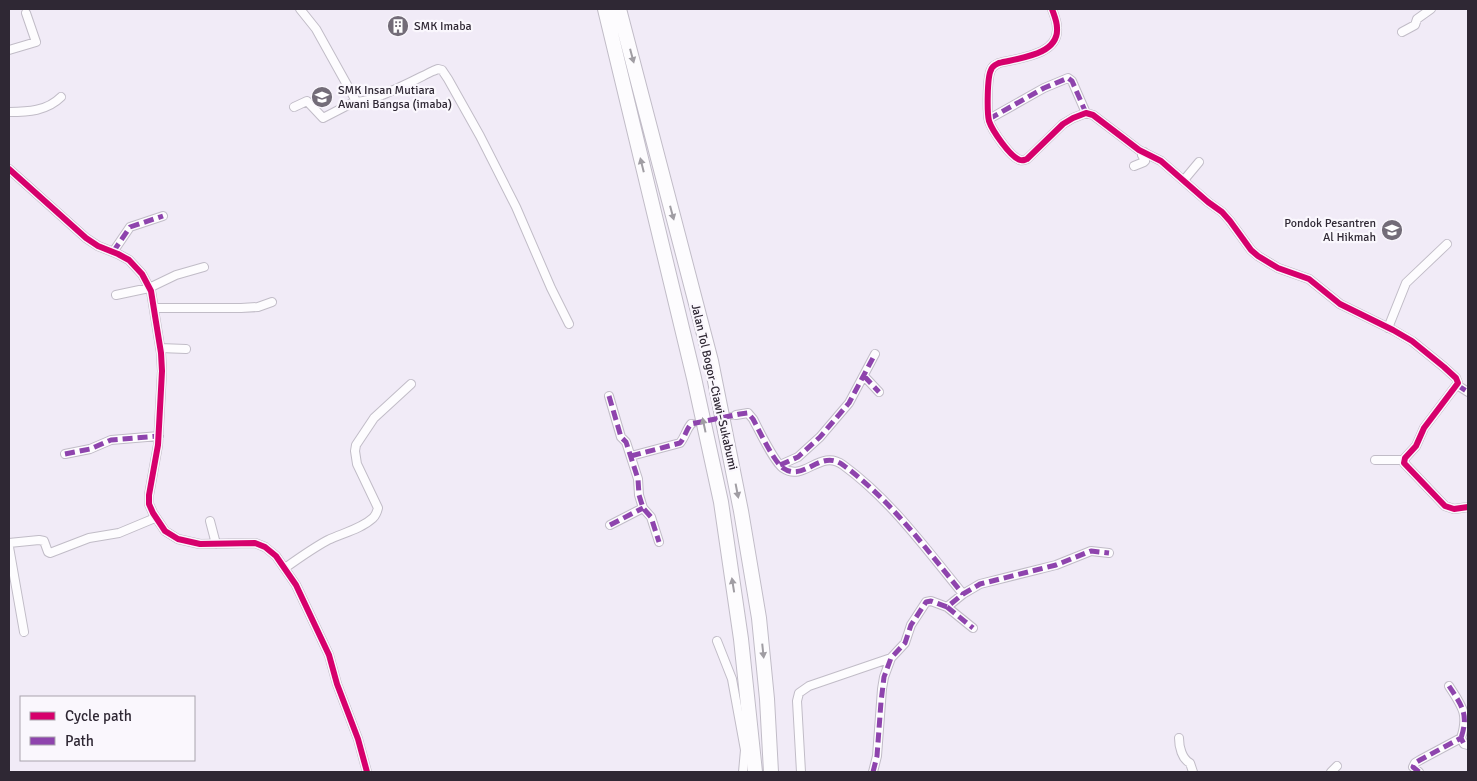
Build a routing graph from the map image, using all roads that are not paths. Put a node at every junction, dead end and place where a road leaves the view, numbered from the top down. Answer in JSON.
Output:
{"nodes":[{"id":1,"x":300,"y":9,"type":"edge"},
{"id":2,"x":605,"y":9,"type":"edge"},
{"id":3,"x":619,"y":9,"type":"edge"},
{"id":4,"x":1052,"y":9,"type":"edge"},
{"id":5,"x":1432,"y":9,"type":"edge"},
{"id":6,"x":26,"y":13,"type":"dead end"},
{"id":7,"x":1402,"y":32,"type":"dead end"},
{"id":8,"x":9,"y":50,"type":"edge"},
{"id":9,"x":61,"y":97,"type":"dead end"},
{"id":10,"x":356,"y":101,"type":"junction"},
{"id":11,"x":294,"y":107,"type":"dead end"},
{"id":12,"x":9,"y":112,"type":"edge"},
{"id":13,"x":1086,"y":113,"type":"junction"},
{"id":14,"x":989,"y":119,"type":"junction"},
{"id":15,"x":1144,"y":152,"type":"junction"},
{"id":16,"x":1199,"y":162,"type":"dead end"},
{"id":17,"x":1134,"y":166,"type":"dead end"},
{"id":18,"x":9,"y":169,"type":"edge"},
{"id":19,"x":1184,"y":180,"type":"junction"},
{"id":20,"x":163,"y":216,"type":"dead end"},
{"id":21,"x":1447,"y":244,"type":"dead end"},
{"id":22,"x":113,"y":252,"type":"junction"},
{"id":23,"x":204,"y":267,"type":"dead end"},
{"id":24,"x":149,"y":288,"type":"junction"},
{"id":25,"x":116,"y":295,"type":"dead end"},
{"id":26,"x":272,"y":302,"type":"dead end"},
{"id":27,"x":154,"y":308,"type":"junction"},
{"id":28,"x":569,"y":324,"type":"dead end"},
{"id":29,"x":1388,"y":328,"type":"junction"},
{"id":30,"x":160,"y":348,"type":"junction"},
{"id":31,"x":186,"y":349,"type":"dead end"},
{"id":32,"x":875,"y":354,"type":"dead end"},
{"id":33,"x":864,"y":376,"type":"junction"},
{"id":34,"x":411,"y":384,"type":"dead end"},
{"id":35,"x":1458,"y":385,"type":"junction"},
{"id":36,"x":879,"y":392,"type":"dead end"},
{"id":37,"x":1468,"y":392,"type":"edge"},
{"id":38,"x":608,"y":396,"type":"dead end"},
{"id":39,"x":736,"y":415,"type":"tunnel mouth"},
{"id":40,"x":691,"y":424,"type":"tunnel mouth"},
{"id":41,"x":159,"y":436,"type":"junction"},
{"id":42,"x":65,"y":454,"type":"dead end"},
{"id":43,"x":631,"y":456,"type":"junction"},
{"id":44,"x":1375,"y":460,"type":"dead end"},
{"id":45,"x":1405,"y":460,"type":"junction"},
{"id":46,"x":780,"y":465,"type":"junction"},
{"id":47,"x":1468,"y":507,"type":"edge"},
{"id":48,"x":643,"y":508,"type":"junction"},
{"id":49,"x":155,"y":518,"type":"junction"},
{"id":50,"x":210,"y":521,"type":"dead end"},
{"id":51,"x":610,"y":525,"type":"dead end"},
{"id":52,"x":659,"y":542,"type":"dead end"},
{"id":53,"x":9,"y":543,"type":"edge"},
{"id":54,"x":216,"y":544,"type":"junction"},
{"id":55,"x":9,"y":547,"type":"edge"},
{"id":56,"x":1109,"y":553,"type":"dead end"},
{"id":57,"x":285,"y":568,"type":"junction"},
{"id":58,"x":963,"y":594,"type":"junction"},
{"id":59,"x":947,"y":607,"type":"junction"},
{"id":60,"x":973,"y":628,"type":"dead end"},
{"id":61,"x":24,"y":632,"type":"dead end"},
{"id":62,"x":716,"y":641,"type":"dead end"},
{"id":63,"x":891,"y":658,"type":"junction"},
{"id":64,"x":1449,"y":686,"type":"dead end"},
{"id":65,"x":1179,"y":738,"type":"dead end"},
{"id":66,"x":1461,"y":738,"type":"junction"},
{"id":67,"x":1468,"y":745,"type":"edge"},
{"id":68,"x":1338,"y":766,"type":"dead end"},
{"id":69,"x":367,"y":772,"type":"edge"},
{"id":70,"x":743,"y":772,"type":"edge"},
{"id":71,"x":755,"y":772,"type":"edge"},
{"id":72,"x":770,"y":772,"type":"edge"},
{"id":73,"x":801,"y":772,"type":"edge"},
{"id":74,"x":873,"y":772,"type":"edge"},
{"id":75,"x":1194,"y":772,"type":"edge"},
{"id":76,"x":1331,"y":772,"type":"edge"},
{"id":77,"x":1419,"y":772,"type":"edge"}],
"edges":[{"from":1,"to":10,"type":"street"},
{"from":71,"to":2,"type":"highway","name":"Jalan Tol Bogor–Ciawi–Sukabumi","one_way":true},
{"from":3,"to":72,"type":"highway","name":"Jalan Tol Bogor–Ciawi–Sukabumi","one_way":true},
{"from":4,"to":14,"type":"street"},
{"from":5,"to":7,"type":"street"},
{"from":6,"to":8,"type":"street"},
{"from":9,"to":12,"type":"street"},
{"from":10,"to":11,"type":"street"},
{"from":10,"to":28,"type":"street"},
{"from":13,"to":14,"type":"street"},
{"from":13,"to":14,"type":"street"},
{"from":13,"to":15,"type":"street"},
{"from":15,"to":17,"type":"street"},
{"from":15,"to":19,"type":"street"},
{"from":16,"to":19,"type":"street"},
{"from":18,"to":22,"type":"street"},
{"from":19,"to":29,"type":"street"},
{"from":20,"to":22,"type":"street"},
{"from":21,"to":29,"type":"street"},
{"from":22,"to":24,"type":"street"},
{"from":23,"to":24,"type":"street"},
{"from":24,"to":25,"type":"street"},
{"from":24,"to":27,"type":"street"},
{"from":26,"to":27,"type":"street"},
{"from":27,"to":30,"type":"street"},
{"from":29,"to":35,"type":"street"},
{"from":30,"to":31,"type":"street"},
{"from":30,"to":41,"type":"street"},
{"from":32,"to":33,"type":"street"},
{"from":33,"to":36,"type":"street"},
{"from":33,"to":46,"type":"street"},
{"from":34,"to":57,"type":"street"},
{"from":35,"to":37,"type":"street"},
{"from":35,"to":45,"type":"street"},
{"from":38,"to":43,"type":"street"},
{"from":39,"to":46,"type":"street"},
{"from":40,"to":43,"type":"street"},
{"from":41,"to":42,"type":"street"},
{"from":41,"to":49,"type":"street"},
{"from":43,"to":48,"type":"street"},
{"from":44,"to":45,"type":"street"},
{"from":45,"to":47,"type":"street"},
{"from":46,"to":58,"type":"street"},
{"from":48,"to":51,"type":"street"},
{"from":48,"to":52,"type":"street"},
{"from":49,"to":53,"type":"street"},
{"from":49,"to":54,"type":"street"},
{"from":50,"to":54,"type":"street"},
{"from":54,"to":57,"type":"street"},
{"from":55,"to":61,"type":"street"},
{"from":56,"to":58,"type":"street"},
{"from":57,"to":69,"type":"street"},
{"from":58,"to":59,"type":"street"},
{"from":59,"to":60,"type":"street"},
{"from":59,"to":63,"type":"street"},
{"from":62,"to":70,"type":"street"},
{"from":63,"to":73,"type":"street"},
{"from":63,"to":74,"type":"street"},
{"from":64,"to":66,"type":"street"},
{"from":65,"to":75,"type":"street"},
{"from":66,"to":67,"type":"street"},
{"from":66,"to":77,"type":"street"},
{"from":68,"to":76,"type":"street"}]}
